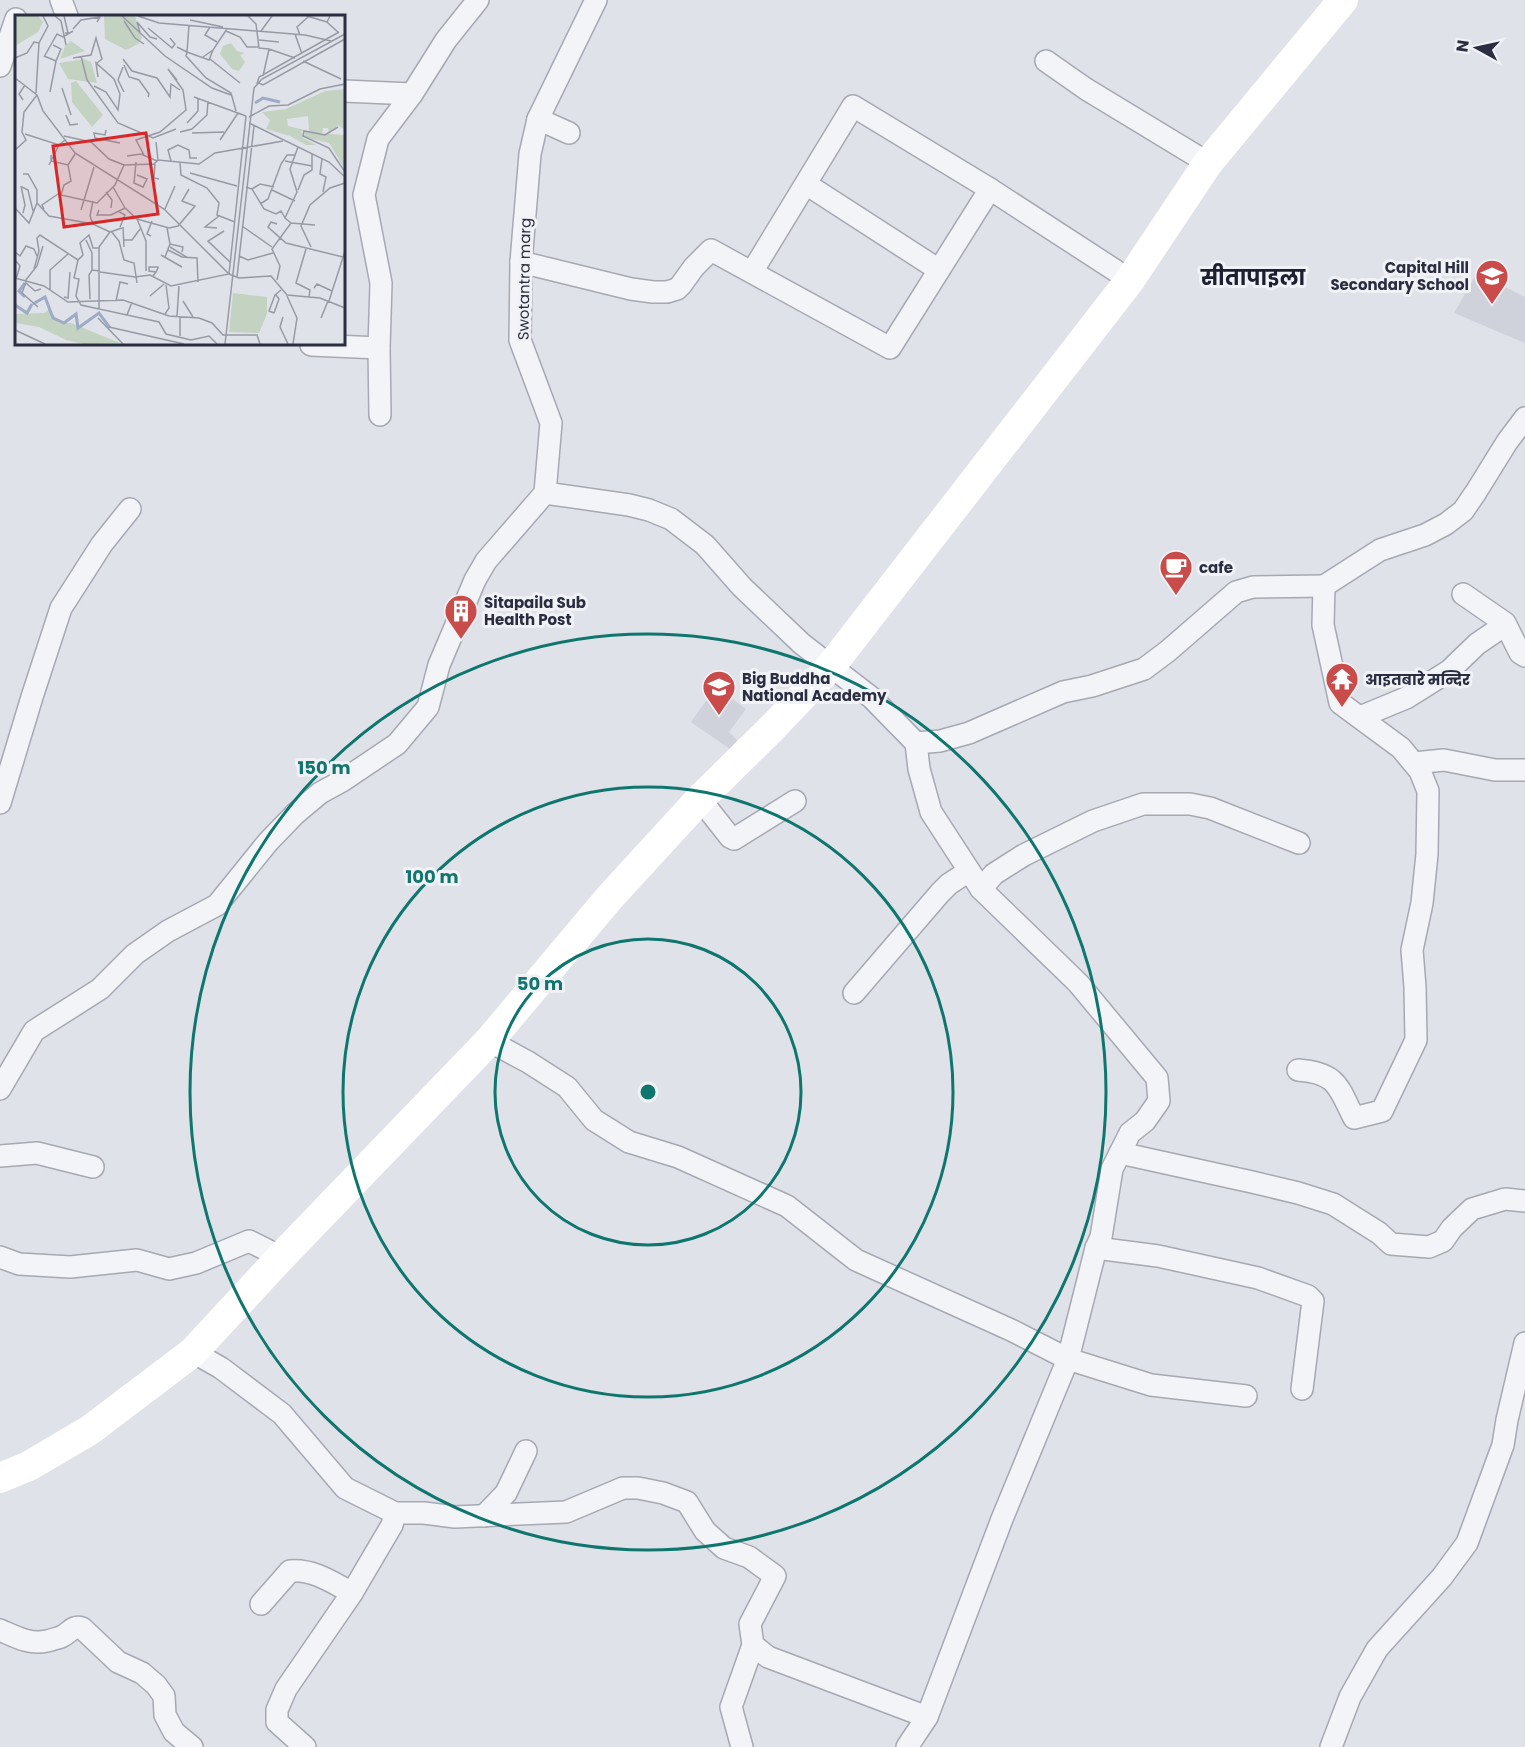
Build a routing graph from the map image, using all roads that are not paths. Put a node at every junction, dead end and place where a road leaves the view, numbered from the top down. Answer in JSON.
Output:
{"nodes":[{"id":1,"x":24,"y":0,"type":"edge"},
{"id":2,"x":61,"y":0,"type":"edge"},
{"id":3,"x":478,"y":0,"type":"edge"},
{"id":4,"x":596,"y":0,"type":"edge"},
{"id":5,"x":1343,"y":0,"type":"edge"},
{"id":6,"x":18,"y":15,"type":"edge"},
{"id":7,"x":67,"y":15,"type":"edge"},
{"id":8,"x":15,"y":24,"type":"edge"},
{"id":9,"x":1046,"y":61,"type":"dead end"},
{"id":10,"x":0,"y":66,"type":"edge"},
{"id":11,"x":345,"y":91,"type":"edge"},
{"id":12,"x":412,"y":94,"type":"junction"},
{"id":13,"x":538,"y":119,"type":"junction"},
{"id":14,"x":569,"y":133,"type":"dead end"},
{"id":15,"x":1208,"y":163,"type":"junction"},
{"id":16,"x":806,"y":184,"type":"junction"},
{"id":17,"x":990,"y":189,"type":"junction"},
{"id":18,"x":521,"y":262,"type":"junction"},
{"id":19,"x":939,"y":270,"type":"junction"},
{"id":20,"x":752,"y":272,"type":"junction"},
{"id":21,"x":1130,"y":280,"type":"junction"},
{"id":22,"x":310,"y":345,"type":"dead end"},
{"id":23,"x":379,"y":348,"type":"junction"},
{"id":24,"x":380,"y":416,"type":"dead end"},
{"id":25,"x":1525,"y":418,"type":"edge"},
{"id":26,"x":545,"y":493,"type":"junction"},
{"id":27,"x":130,"y":509,"type":"dead end"},
{"id":28,"x":1324,"y":586,"type":"junction"},
{"id":29,"x":1525,"y":656,"type":"edge"},
{"id":30,"x":831,"y":666,"type":"junction"},
{"id":31,"x":1360,"y":717,"type":"junction"},
{"id":32,"x":916,"y":743,"type":"junction"},
{"id":33,"x":1414,"y":763,"type":"junction"},
{"id":34,"x":1525,"y":770,"type":"edge"},
{"id":35,"x":700,"y":799,"type":"junction"},
{"id":36,"x":795,"y":801,"type":"dead end"},
{"id":37,"x":0,"y":803,"type":"edge"},
{"id":38,"x":1299,"y":843,"type":"dead end"},
{"id":39,"x":969,"y":871,"type":"junction"},
{"id":40,"x":981,"y":889,"type":"junction"},
{"id":41,"x":854,"y":993,"type":"dead end"},
{"id":42,"x":489,"y":1041,"type":"junction"},
{"id":43,"x":1298,"y":1070,"type":"dead end"},
{"id":44,"x":0,"y":1088,"type":"edge"},
{"id":45,"x":1120,"y":1153,"type":"junction"},
{"id":46,"x":0,"y":1156,"type":"edge"},
{"id":47,"x":93,"y":1167,"type":"dead end"},
{"id":48,"x":1525,"y":1201,"type":"edge"},
{"id":49,"x":1096,"y":1248,"type":"junction"},
{"id":50,"x":0,"y":1257,"type":"edge"},
{"id":51,"x":281,"y":1257,"type":"junction"},
{"id":52,"x":1525,"y":1343,"type":"edge"},
{"id":53,"x":193,"y":1352,"type":"junction"},
{"id":54,"x":1068,"y":1359,"type":"junction"},
{"id":55,"x":1302,"y":1389,"type":"dead end"},
{"id":56,"x":1246,"y":1396,"type":"dead end"},
{"id":57,"x":526,"y":1451,"type":"dead end"},
{"id":58,"x":0,"y":1478,"type":"edge"},
{"id":59,"x":395,"y":1513,"type":"junction"},
{"id":60,"x":484,"y":1516,"type":"junction"},
{"id":61,"x":352,"y":1593,"type":"junction"},
{"id":62,"x":261,"y":1605,"type":"dead end"},
{"id":63,"x":0,"y":1630,"type":"edge"},
{"id":64,"x":753,"y":1645,"type":"junction"},
{"id":65,"x":927,"y":1717,"type":"junction"},
{"id":66,"x":192,"y":1747,"type":"edge"},
{"id":67,"x":305,"y":1747,"type":"edge"},
{"id":68,"x":742,"y":1747,"type":"edge"},
{"id":69,"x":907,"y":1747,"type":"edge"},
{"id":70,"x":1331,"y":1747,"type":"edge"}],
"edges":[{"from":1,"to":6,"type":"street"},
{"from":2,"to":7,"type":"street"},
{"from":3,"to":12,"type":"street"},
{"from":4,"to":13,"type":"street","name":"Swotantra marg"},
{"from":5,"to":15,"type":"main road"},
{"from":8,"to":10,"type":"street"},
{"from":9,"to":15,"type":"street"},
{"from":11,"to":12,"type":"street"},
{"from":12,"to":23,"type":"street"},
{"from":13,"to":14,"type":"street"},
{"from":13,"to":18,"type":"street","name":"Swotantra marg"},
{"from":15,"to":21,"type":"main road"},
{"from":16,"to":17,"type":"street"},
{"from":16,"to":19,"type":"street"},
{"from":16,"to":20,"type":"street"},
{"from":17,"to":19,"type":"street"},
{"from":17,"to":21,"type":"street"},
{"from":18,"to":20,"type":"street"},
{"from":18,"to":26,"type":"street","name":"Swotantra marg"},
{"from":19,"to":20,"type":"street"},
{"from":21,"to":30,"type":"main road"},
{"from":22,"to":23,"type":"street"},
{"from":23,"to":24,"type":"street"},
{"from":25,"to":28,"type":"street"},
{"from":26,"to":30,"type":"street"},
{"from":26,"to":44,"type":"street"},
{"from":27,"to":37,"type":"street"},
{"from":28,"to":31,"type":"street"},
{"from":28,"to":32,"type":"street"},
{"from":29,"to":31,"type":"street"},
{"from":30,"to":32,"type":"street"},
{"from":30,"to":35,"type":"main road"},
{"from":31,"to":33,"type":"street"},
{"from":32,"to":39,"type":"street"},
{"from":33,"to":34,"type":"street"},
{"from":33,"to":43,"type":"street"},
{"from":35,"to":36,"type":"street"},
{"from":35,"to":42,"type":"main road"},
{"from":38,"to":40,"type":"street"},
{"from":39,"to":40,"type":"street"},
{"from":39,"to":41,"type":"street"},
{"from":40,"to":45,"type":"street"},
{"from":42,"to":51,"type":"main road"},
{"from":42,"to":54,"type":"street"},
{"from":45,"to":48,"type":"street"},
{"from":45,"to":49,"type":"street"},
{"from":46,"to":47,"type":"street"},
{"from":49,"to":54,"type":"street"},
{"from":49,"to":55,"type":"street"},
{"from":50,"to":51,"type":"street"},
{"from":51,"to":53,"type":"main road"},
{"from":52,"to":70,"type":"street"},
{"from":53,"to":58,"type":"main road"},
{"from":53,"to":59,"type":"street"},
{"from":54,"to":56,"type":"street"},
{"from":54,"to":65,"type":"street"},
{"from":57,"to":60,"type":"street"},
{"from":59,"to":60,"type":"street"},
{"from":59,"to":61,"type":"street"},
{"from":60,"to":64,"type":"street"},
{"from":61,"to":62,"type":"street"},
{"from":61,"to":67,"type":"street"},
{"from":63,"to":66,"type":"street"},
{"from":64,"to":65,"type":"street"},
{"from":64,"to":68,"type":"street"},
{"from":65,"to":69,"type":"street"}]}
